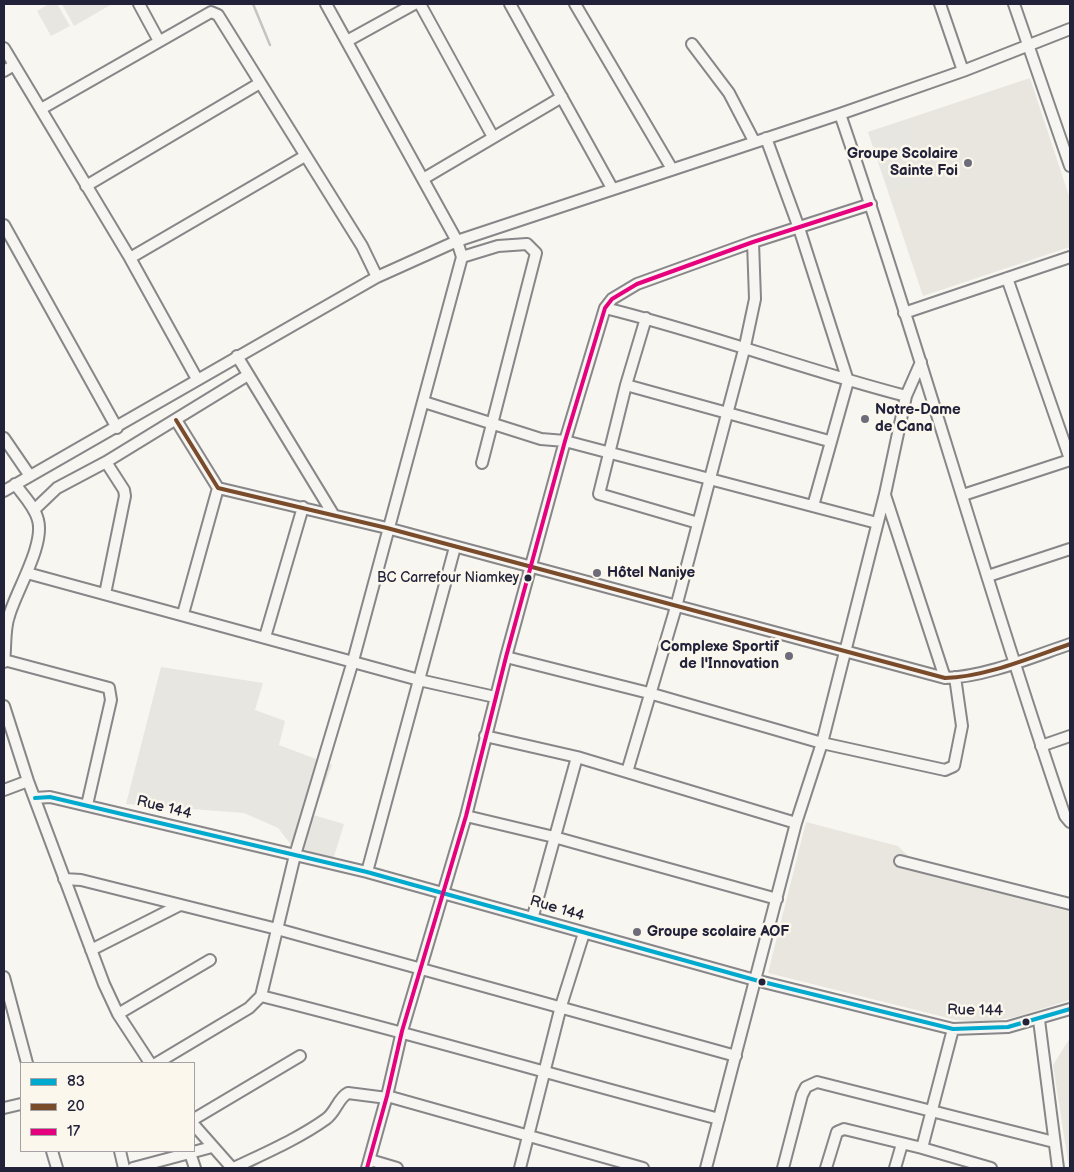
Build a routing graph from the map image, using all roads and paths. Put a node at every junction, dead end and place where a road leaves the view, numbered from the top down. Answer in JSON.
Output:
{"nodes":[{"id":1,"x":139,"y":4,"type":"edge"},
{"id":2,"x":326,"y":4,"type":"edge"},
{"id":3,"x":414,"y":4,"type":"edge"},
{"id":4,"x":420,"y":4,"type":"edge"},
{"id":5,"x":510,"y":4,"type":"edge"},
{"id":6,"x":575,"y":4,"type":"edge"},
{"id":7,"x":940,"y":4,"type":"edge"},
{"id":8,"x":1014,"y":4,"type":"edge"},
{"id":9,"x":1070,"y":28,"type":"edge"},
{"id":10,"x":159,"y":41,"type":"junction"},
{"id":11,"x":347,"y":41,"type":"junction"},
{"id":12,"x":692,"y":44,"type":"dead end"},
{"id":13,"x":1029,"y":45,"type":"junction"},
{"id":14,"x":4,"y":48,"type":"edge"},
{"id":15,"x":14,"y":65,"type":"junction"},
{"id":16,"x":4,"y":71,"type":"edge"},
{"id":17,"x":963,"y":71,"type":"junction"},
{"id":18,"x":260,"y":84,"type":"junction"},
{"id":19,"x":562,"y":97,"type":"junction"},
{"id":20,"x":41,"y":109,"type":"junction"},
{"id":21,"x":840,"y":114,"type":"junction"},
{"id":22,"x":494,"y":137,"type":"junction"},
{"id":23,"x":766,"y":138,"type":"junction"},
{"id":24,"x":754,"y":141,"type":"junction"},
{"id":25,"x":305,"y":156,"type":"junction"},
{"id":26,"x":1070,"y":166,"type":"edge"},
{"id":27,"x":672,"y":169,"type":"junction"},
{"id":28,"x":423,"y":179,"type":"junction"},
{"id":29,"x":86,"y":186,"type":"junction"},
{"id":30,"x":612,"y":188,"type":"junction"},
{"id":31,"x":871,"y":204,"type":"junction"},
{"id":32,"x":4,"y":225,"type":"edge"},
{"id":33,"x":799,"y":228,"type":"junction"},
{"id":34,"x":457,"y":241,"type":"junction"},
{"id":35,"x":753,"y":242,"type":"junction"},
{"id":36,"x":462,"y":257,"type":"junction"},
{"id":37,"x":1070,"y":257,"type":"edge"},
{"id":38,"x":130,"y":258,"type":"junction"},
{"id":39,"x":377,"y":277,"type":"junction"},
{"id":40,"x":1007,"y":278,"type":"junction"},
{"id":41,"x":605,"y":308,"type":"junction"},
{"id":42,"x":904,"y":313,"type":"junction"},
{"id":43,"x":646,"y":318,"type":"junction"},
{"id":44,"x":745,"y":346,"type":"junction"},
{"id":45,"x":237,"y":356,"type":"junction"},
{"id":46,"x":921,"y":362,"type":"junction"},
{"id":47,"x":248,"y":375,"type":"junction"},
{"id":48,"x":198,"y":379,"type":"junction"},
{"id":49,"x":848,"y":381,"type":"junction"},
{"id":50,"x":626,"y":385,"type":"junction"},
{"id":51,"x":906,"y":396,"type":"junction"},
{"id":52,"x":424,"y":402,"type":"junction"},
{"id":53,"x":727,"y":414,"type":"junction"},
{"id":54,"x":176,"y":420,"type":"junction"},
{"id":55,"x":492,"y":423,"type":"junction"},
{"id":56,"x":117,"y":428,"type":"junction"},
{"id":57,"x":4,"y":438,"type":"edge"},
{"id":58,"x":565,"y":441,"type":"junction"},
{"id":59,"x":829,"y":441,"type":"junction"},
{"id":60,"x":608,"y":453,"type":"junction"},
{"id":61,"x":1070,"y":460,"type":"edge"},
{"id":62,"x":106,"y":462,"type":"junction"},
{"id":63,"x":482,"y":463,"type":"dead end"},
{"id":64,"x":30,"y":476,"type":"junction"},
{"id":65,"x":709,"y":480,"type":"junction"},
{"id":66,"x":14,"y":484,"type":"junction"},
{"id":67,"x":218,"y":488,"type":"junction"},
{"id":68,"x":4,"y":491,"type":"edge"},
{"id":69,"x":884,"y":494,"type":"junction"},
{"id":70,"x":963,"y":495,"type":"junction"},
{"id":71,"x":813,"y":506,"type":"junction"},
{"id":72,"x":303,"y":508,"type":"junction"},
{"id":73,"x":34,"y":510,"type":"junction"},
{"id":74,"x":333,"y":514,"type":"junction"},
{"id":75,"x":698,"y":523,"type":"junction"},
{"id":76,"x":877,"y":524,"type":"junction"},
{"id":77,"x":387,"y":528,"type":"junction"},
{"id":78,"x":455,"y":547,"type":"junction"},
{"id":79,"x":1070,"y":549,"type":"edge"},
{"id":80,"x":530,"y":567,"type":"junction"},
{"id":81,"x":27,"y":573,"type":"junction"},
{"id":82,"x":988,"y":576,"type":"junction"},
{"id":83,"x":105,"y":594,"type":"junction"},
{"id":84,"x":676,"y":607,"type":"junction"},
{"id":85,"x":183,"y":614,"type":"junction"},
{"id":86,"x":265,"y":637,"type":"junction"},
{"id":87,"x":1070,"y":644,"type":"edge"},
{"id":88,"x":845,"y":652,"type":"junction"},
{"id":89,"x":506,"y":657,"type":"junction"},
{"id":90,"x":4,"y":661,"type":"edge"},
{"id":91,"x":353,"y":661,"type":"junction"},
{"id":92,"x":1013,"y":663,"type":"junction"},
{"id":93,"x":950,"y":678,"type":"junction"},
{"id":94,"x":419,"y":680,"type":"junction"},
{"id":95,"x":649,"y":693,"type":"junction"},
{"id":96,"x":496,"y":697,"type":"junction"},
{"id":97,"x":4,"y":706,"type":"edge"},
{"id":98,"x":485,"y":736,"type":"junction"},
{"id":99,"x":1070,"y":736,"type":"edge"},
{"id":100,"x":822,"y":743,"type":"junction"},
{"id":101,"x":1041,"y":746,"type":"junction"},
{"id":102,"x":577,"y":757,"type":"junction"},
{"id":103,"x":627,"y":772,"type":"junction"},
{"id":104,"x":28,"y":781,"type":"junction"},
{"id":105,"x":4,"y":790,"type":"edge"},
{"id":106,"x":35,"y":798,"type":"junction"},
{"id":107,"x":87,"y":805,"type":"junction"},
{"id":108,"x":466,"y":816,"type":"junction"},
{"id":109,"x":1070,"y":822,"type":"edge"},
{"id":110,"x":796,"y":823,"type":"junction"},
{"id":111,"x":554,"y":837,"type":"junction"},
{"id":112,"x":295,"y":855,"type":"junction"},
{"id":113,"x":900,"y":861,"type":"dead end"},
{"id":114,"x":367,"y":872,"type":"junction"},
{"id":115,"x":64,"y":879,"type":"junction"},
{"id":116,"x":443,"y":892,"type":"junction"},
{"id":117,"x":777,"y":899,"type":"junction"},
{"id":118,"x":1070,"y":904,"type":"edge"},
{"id":119,"x":180,"y":905,"type":"junction"},
{"id":120,"x":533,"y":916,"type":"junction"},
{"id":121,"x":277,"y":929,"type":"junction"},
{"id":122,"x":584,"y":933,"type":"junction"},
{"id":123,"x":91,"y":950,"type":"junction"},
{"id":124,"x":210,"y":960,"type":"dead end"},
{"id":125,"x":422,"y":970,"type":"junction"},
{"id":126,"x":4,"y":977,"type":"edge"},
{"id":127,"x":755,"y":980,"type":"junction"},
{"id":128,"x":261,"y":996,"type":"junction"},
{"id":129,"x":561,"y":1006,"type":"junction"},
{"id":130,"x":1070,"y":1009,"type":"edge"},
{"id":131,"x":118,"y":1014,"type":"junction"},
{"id":132,"x":1039,"y":1020,"type":"junction"},
{"id":133,"x":953,"y":1029,"type":"junction"},
{"id":134,"x":402,"y":1031,"type":"junction"},
{"id":135,"x":300,"y":1056,"type":"dead end"},
{"id":136,"x":736,"y":1056,"type":"junction"},
{"id":137,"x":27,"y":1062,"type":"edge"},
{"id":138,"x":149,"y":1062,"type":"edge"},
{"id":139,"x":159,"y":1062,"type":"edge"},
{"id":140,"x":545,"y":1073,"type":"junction"},
{"id":141,"x":387,"y":1097,"type":"junction"},
{"id":142,"x":20,"y":1104,"type":"edge"},
{"id":143,"x":4,"y":1108,"type":"edge"},
{"id":144,"x":932,"y":1113,"type":"junction"},
{"id":145,"x":195,"y":1118,"type":"edge"},
{"id":146,"x":718,"y":1119,"type":"junction"},
{"id":147,"x":195,"y":1126,"type":"edge"},
{"id":148,"x":528,"y":1136,"type":"junction"},
{"id":149,"x":1054,"y":1142,"type":"junction"},
{"id":150,"x":902,"y":1144,"type":"junction"},
{"id":151,"x":212,"y":1147,"type":"junction"},
{"id":152,"x":922,"y":1148,"type":"junction"},
{"id":153,"x":52,"y":1152,"type":"edge"},
{"id":154,"x":120,"y":1152,"type":"edge"},
{"id":155,"x":194,"y":1152,"type":"edge"},
{"id":156,"x":195,"y":1152,"type":"edge"},
{"id":157,"x":190,"y":1153,"type":"junction"},
{"id":158,"x":368,"y":1164,"type":"edge"},
{"id":159,"x":57,"y":1168,"type":"edge"},
{"id":160,"x":124,"y":1168,"type":"edge"},
{"id":161,"x":133,"y":1168,"type":"edge"},
{"id":162,"x":195,"y":1168,"type":"edge"},
{"id":163,"x":233,"y":1168,"type":"edge"},
{"id":164,"x":397,"y":1168,"type":"edge"},
{"id":165,"x":520,"y":1168,"type":"edge"},
{"id":166,"x":643,"y":1168,"type":"edge"},
{"id":167,"x":706,"y":1168,"type":"edge"},
{"id":168,"x":783,"y":1168,"type":"edge"},
{"id":169,"x":826,"y":1168,"type":"edge"},
{"id":170,"x":896,"y":1168,"type":"edge"},
{"id":171,"x":991,"y":1168,"type":"edge"},
{"id":172,"x":1058,"y":1168,"type":"edge"}],
"edges":[{"from":1,"to":10,"type":"street"},
{"from":2,"to":11,"type":"street"},
{"from":3,"to":11,"type":"street"},
{"from":4,"to":22,"type":"street"},
{"from":5,"to":19,"type":"street"},
{"from":6,"to":27,"type":"street"},
{"from":7,"to":17,"type":"street"},
{"from":8,"to":13,"type":"street"},
{"from":9,"to":13,"type":"street"},
{"from":10,"to":18,"type":"street"},
{"from":10,"to":20,"type":"street"},
{"from":11,"to":28,"type":"street"},
{"from":12,"to":24,"type":"street"},
{"from":13,"to":17,"type":"street"},
{"from":13,"to":26,"type":"street"},
{"from":14,"to":15,"type":"street"},
{"from":15,"to":16,"type":"street"},
{"from":15,"to":20,"type":"street"},
{"from":17,"to":21,"type":"street"},
{"from":18,"to":25,"type":"street"},
{"from":18,"to":29,"type":"street"},
{"from":19,"to":22,"type":"street"},
{"from":19,"to":30,"type":"street"},
{"from":20,"to":29,"type":"street"},
{"from":21,"to":23,"type":"street"},
{"from":21,"to":31,"type":"street"},
{"from":22,"to":28,"type":"street"},
{"from":23,"to":24,"type":"street"},
{"from":23,"to":33,"type":"street"},
{"from":24,"to":27,"type":"street"},
{"from":25,"to":38,"type":"street"},
{"from":25,"to":39,"type":"street"},
{"from":27,"to":30,"type":"street"},
{"from":28,"to":34,"type":"street"},
{"from":29,"to":38,"type":"street"},
{"from":30,"to":34,"type":"street"},
{"from":31,"to":33,"type":"street"},
{"from":31,"to":42,"type":"street"},
{"from":32,"to":56,"type":"street"},
{"from":33,"to":35,"type":"street"},
{"from":33,"to":49,"type":"street"},
{"from":34,"to":36,"type":"street"},
{"from":34,"to":39,"type":"street"},
{"from":35,"to":41,"type":"street"},
{"from":35,"to":44,"type":"street"},
{"from":36,"to":52,"type":"street"},
{"from":36,"to":55,"type":"street"},
{"from":37,"to":40,"type":"street"},
{"from":38,"to":48,"type":"street"},
{"from":39,"to":45,"type":"street"},
{"from":40,"to":42,"type":"street"},
{"from":40,"to":61,"type":"street"},
{"from":41,"to":43,"type":"street"},
{"from":41,"to":58,"type":"street"},
{"from":42,"to":46,"type":"street"},
{"from":43,"to":44,"type":"street"},
{"from":43,"to":50,"type":"street"},
{"from":44,"to":49,"type":"street"},
{"from":44,"to":53,"type":"street"},
{"from":45,"to":47,"type":"street"},
{"from":45,"to":48,"type":"street"},
{"from":46,"to":51,"type":"street"},
{"from":46,"to":70,"type":"street"},
{"from":47,"to":54,"type":"street"},
{"from":47,"to":74,"type":"street"},
{"from":48,"to":56,"type":"street"},
{"from":49,"to":51,"type":"street"},
{"from":49,"to":59,"type":"street"},
{"from":50,"to":53,"type":"street"},
{"from":50,"to":60,"type":"street"},
{"from":51,"to":69,"type":"street"},
{"from":52,"to":55,"type":"street"},
{"from":52,"to":77,"type":"street"},
{"from":53,"to":59,"type":"street"},
{"from":53,"to":65,"type":"street"},
{"from":54,"to":62,"type":"street"},
{"from":54,"to":67,"type":"street"},
{"from":55,"to":58,"type":"street"},
{"from":55,"to":63,"type":"street"},
{"from":56,"to":64,"type":"street"},
{"from":57,"to":64,"type":"street"},
{"from":58,"to":60,"type":"street"},
{"from":58,"to":80,"type":"street"},
{"from":59,"to":71,"type":"street"},
{"from":60,"to":65,"type":"street"},
{"from":60,"to":75,"type":"street"},
{"from":61,"to":70,"type":"street"},
{"from":62,"to":73,"type":"street"},
{"from":62,"to":83,"type":"street"},
{"from":64,"to":66,"type":"street"},
{"from":65,"to":71,"type":"street"},
{"from":65,"to":75,"type":"street"},
{"from":66,"to":68,"type":"street"},
{"from":66,"to":73,"type":"street"},
{"from":67,"to":72,"type":"street"},
{"from":67,"to":85,"type":"street"},
{"from":69,"to":76,"type":"street"},
{"from":69,"to":93,"type":"street"},
{"from":70,"to":82,"type":"street"},
{"from":71,"to":76,"type":"street"},
{"from":72,"to":74,"type":"street"},
{"from":72,"to":86,"type":"street"},
{"from":73,"to":81,"type":"street"},
{"from":74,"to":77,"type":"street"},
{"from":75,"to":84,"type":"street"},
{"from":76,"to":88,"type":"street"},
{"from":77,"to":78,"type":"street"},
{"from":77,"to":91,"type":"street"},
{"from":78,"to":80,"type":"street"},
{"from":78,"to":94,"type":"street"},
{"from":79,"to":82,"type":"street"},
{"from":80,"to":84,"type":"street"},
{"from":80,"to":89,"type":"street"},
{"from":81,"to":83,"type":"street"},
{"from":81,"to":90,"type":"street"},
{"from":82,"to":92,"type":"street"},
{"from":83,"to":85,"type":"street"},
{"from":84,"to":88,"type":"street"},
{"from":84,"to":95,"type":"street"},
{"from":85,"to":86,"type":"street"},
{"from":86,"to":91,"type":"street"},
{"from":87,"to":92,"type":"street"},
{"from":88,"to":93,"type":"street"},
{"from":88,"to":100,"type":"street"},
{"from":89,"to":95,"type":"street"},
{"from":89,"to":96,"type":"street"},
{"from":90,"to":107,"type":"street"},
{"from":91,"to":94,"type":"street"},
{"from":91,"to":112,"type":"street"},
{"from":92,"to":93,"type":"street"},
{"from":92,"to":101,"type":"street"},
{"from":93,"to":100,"type":"street"},
{"from":94,"to":96,"type":"street"},
{"from":94,"to":114,"type":"street"},
{"from":95,"to":100,"type":"street"},
{"from":95,"to":103,"type":"street"},
{"from":96,"to":98,"type":"street"},
{"from":97,"to":104,"type":"street"},
{"from":98,"to":102,"type":"street"},
{"from":98,"to":108,"type":"street"},
{"from":99,"to":101,"type":"street"},
{"from":100,"to":110,"type":"street"},
{"from":101,"to":109,"type":"street"},
{"from":102,"to":103,"type":"street"},
{"from":102,"to":111,"type":"street"},
{"from":103,"to":110,"type":"street"},
{"from":104,"to":105,"type":"street"},
{"from":104,"to":106,"type":"street"},
{"from":106,"to":107,"type":"street","name":"Rue 144"},
{"from":106,"to":115,"type":"street"},
{"from":107,"to":112,"type":"street","name":"Rue 144"},
{"from":108,"to":111,"type":"street"},
{"from":108,"to":116,"type":"street"},
{"from":110,"to":117,"type":"street"},
{"from":111,"to":117,"type":"street"},
{"from":111,"to":120,"type":"street"},
{"from":112,"to":114,"type":"street","name":"Rue 144"},
{"from":112,"to":121,"type":"street"},
{"from":113,"to":118,"type":"street"},
{"from":114,"to":116,"type":"street","name":"Rue 144"},
{"from":115,"to":119,"type":"street"},
{"from":115,"to":123,"type":"street"},
{"from":116,"to":120,"type":"street","name":"Rue 144"},
{"from":116,"to":125,"type":"street"},
{"from":117,"to":127,"type":"street"},
{"from":119,"to":121,"type":"street"},
{"from":119,"to":123,"type":"street"},
{"from":120,"to":122,"type":"street","name":"Rue 144"},
{"from":121,"to":125,"type":"street"},
{"from":121,"to":128,"type":"street"},
{"from":122,"to":127,"type":"street","name":"Rue 144"},
{"from":122,"to":129,"type":"street"},
{"from":123,"to":131,"type":"street"},
{"from":124,"to":131,"type":"street"},
{"from":125,"to":129,"type":"street"},
{"from":125,"to":134,"type":"street"},
{"from":126,"to":137,"type":"street"},
{"from":127,"to":133,"type":"street","name":"Rue 144"},
{"from":127,"to":136,"type":"street"},
{"from":128,"to":134,"type":"street"},
{"from":128,"to":139,"type":"street"},
{"from":129,"to":136,"type":"street"},
{"from":129,"to":140,"type":"street"},
{"from":130,"to":132,"type":"street","name":"Rue 144"},
{"from":131,"to":138,"type":"street"},
{"from":132,"to":133,"type":"street","name":"Rue 144"},
{"from":132,"to":149,"type":"street"},
{"from":133,"to":144,"type":"street"},
{"from":134,"to":140,"type":"street"},
{"from":134,"to":141,"type":"street"},
{"from":135,"to":145,"type":"street"},
{"from":136,"to":146,"type":"street"},
{"from":140,"to":146,"type":"street"},
{"from":140,"to":148,"type":"street"},
{"from":141,"to":148,"type":"street"},
{"from":141,"to":158,"type":"street"},
{"from":141,"to":163,"type":"street"},
{"from":142,"to":143,"type":"street"},
{"from":144,"to":149,"type":"street"},
{"from":144,"to":152,"type":"street"},
{"from":144,"to":168,"type":"street"},
{"from":146,"to":167,"type":"street"},
{"from":147,"to":151,"type":"street"},
{"from":148,"to":165,"type":"street"},
{"from":148,"to":166,"type":"street"},
{"from":149,"to":172,"type":"street"},
{"from":150,"to":152,"type":"street"},
{"from":150,"to":169,"type":"street"},
{"from":150,"to":170,"type":"street"},
{"from":151,"to":156,"type":"street"},
{"from":151,"to":163,"type":"street"},
{"from":152,"to":171,"type":"street"},
{"from":153,"to":159,"type":"street"},
{"from":154,"to":160,"type":"street"},
{"from":155,"to":157,"type":"street"},
{"from":157,"to":161,"type":"street"},
{"from":157,"to":162,"type":"street"},
{"from":158,"to":164,"type":"street"}]}
